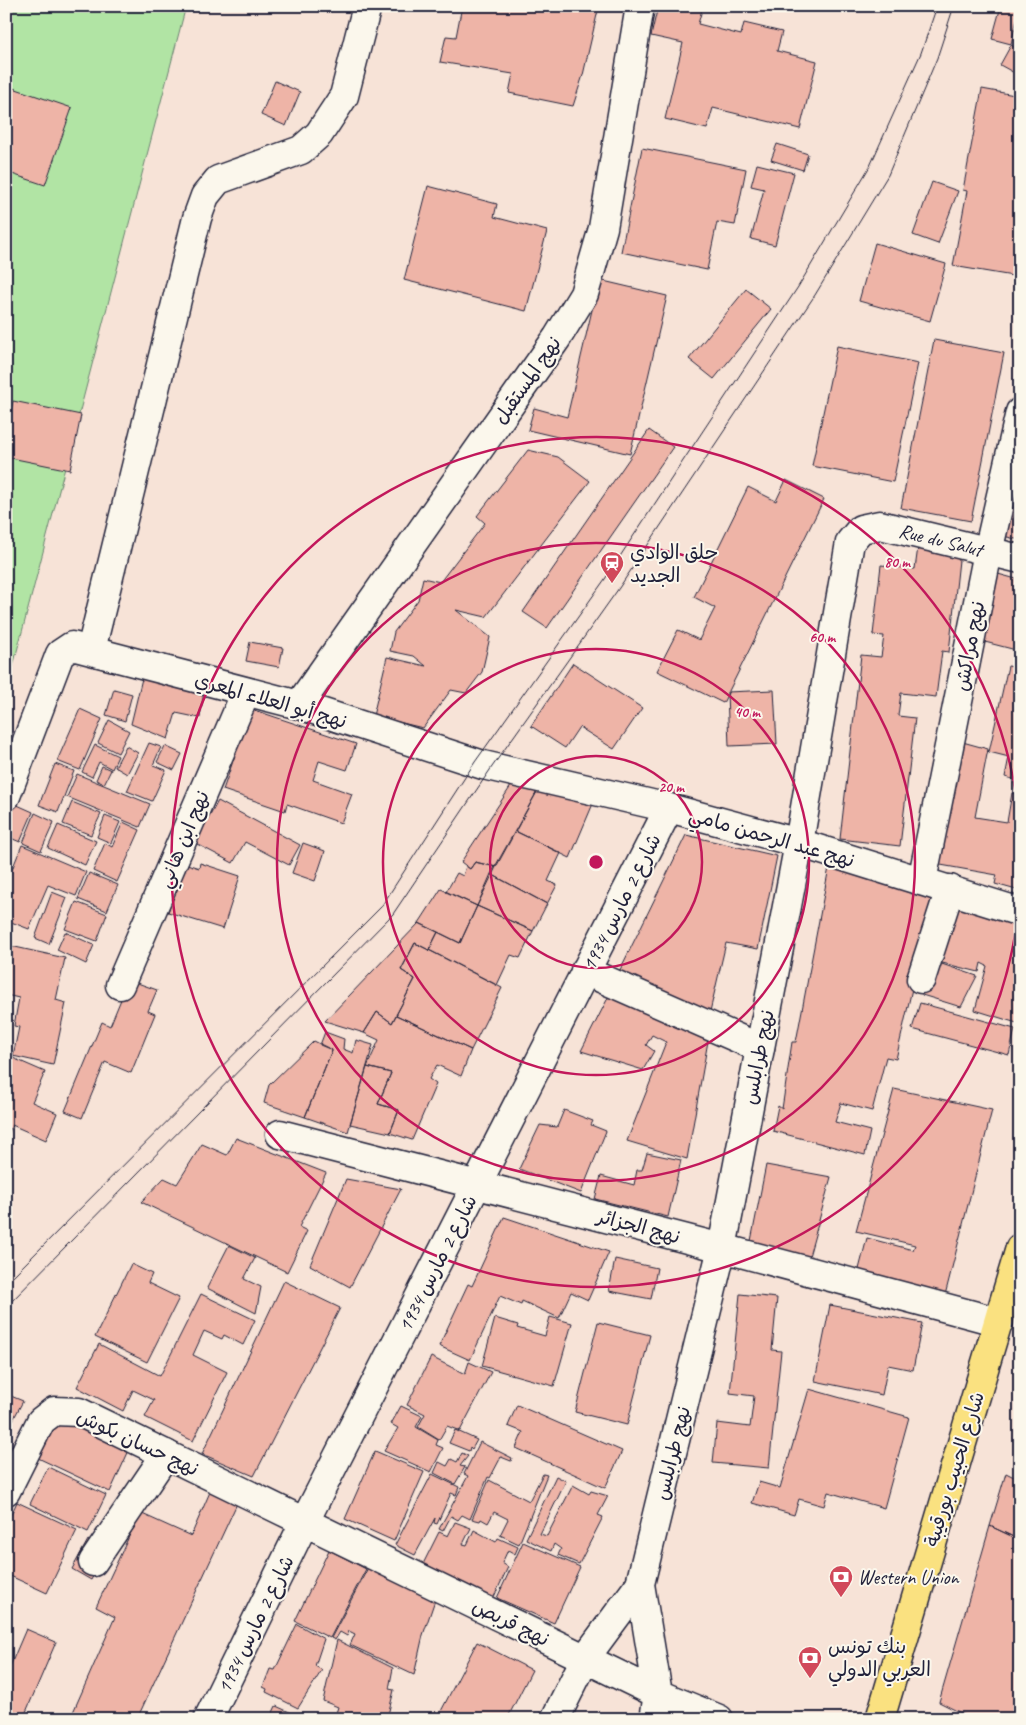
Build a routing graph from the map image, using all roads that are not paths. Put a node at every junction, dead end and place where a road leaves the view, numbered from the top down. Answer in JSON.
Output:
{"nodes":[{"id":1,"x":367,"y":6,"type":"edge"},
{"id":2,"x":640,"y":6,"type":"edge"},
{"id":3,"x":1020,"y":412,"type":"edge"},
{"id":4,"x":861,"y":529,"type":"joint"},
{"id":5,"x":988,"y":552,"type":"junction"},
{"id":6,"x":1020,"y":559,"type":"edge"},
{"id":7,"x":78,"y":650,"type":"junction"},
{"id":8,"x":246,"y":692,"type":"junction"},
{"id":9,"x":299,"y":705,"type":"junction"},
{"id":10,"x":483,"y":765,"type":"joint"},
{"id":11,"x":6,"y":796,"type":"edge"},
{"id":12,"x":668,"y":808,"type":"junction"},
{"id":13,"x":799,"y":843,"type":"junction"},
{"id":14,"x":922,"y":880,"type":"junction"},
{"id":15,"x":950,"y":890,"type":"junction"},
{"id":16,"x":1020,"y":912,"type":"edge"},
{"id":17,"x":586,"y":971,"type":"junction"},
{"id":18,"x":921,"y":979,"type":"dead end"},
{"id":19,"x":120,"y":985,"type":"dead end"},
{"id":20,"x":760,"y":1048,"type":"junction"},
{"id":21,"x":280,"y":1134,"type":"dead end"},
{"id":22,"x":477,"y":1184,"type":"junction"},
{"id":23,"x":722,"y":1248,"type":"junction"},
{"id":24,"x":1020,"y":1248,"type":"edge"},
{"id":25,"x":998,"y":1322,"type":"junction"},
{"id":26,"x":166,"y":1454,"type":"junction"},
{"id":27,"x":6,"y":1491,"type":"edge"},
{"id":28,"x":305,"y":1521,"type":"junction"},
{"id":29,"x":93,"y":1562,"type":"dead end"},
{"id":30,"x":640,"y":1584,"type":"junction"},
{"id":31,"x":586,"y":1657,"type":"junction"},
{"id":32,"x":656,"y":1706,"type":"edge"},
{"id":33,"x":208,"y":1719,"type":"edge"},
{"id":34,"x":555,"y":1719,"type":"edge"},
{"id":35,"x":719,"y":1719,"type":"edge"},
{"id":36,"x":880,"y":1719,"type":"edge"}],
"edges":[{"from":1,"to":7,"type":"street"},
{"from":2,"to":9,"type":"street","name":"نهج المستقبل"},
{"from":3,"to":5,"type":"street","name":"نهج مراكش"},
{"from":4,"to":5,"type":"street","name":"Rue du Salut"},
{"from":4,"to":13,"type":"street","name":"نهج طرابلس"},
{"from":5,"to":6,"type":"street","name":"Rue du Salut"},
{"from":5,"to":14,"type":"street","name":"نهج مراكش"},
{"from":7,"to":8,"type":"street","name":"نهج أبو العلاء المعري"},
{"from":7,"to":11,"type":"street"},
{"from":8,"to":9,"type":"street","name":"نهج أبو العلاء المعري"},
{"from":8,"to":19,"type":"street","name":"نهج ابن هاني"},
{"from":9,"to":10,"type":"street","name":"نهج أبو العلاء المعري"},
{"from":10,"to":12,"type":"street","name":"نهج عبد الرحمن مامي"},
{"from":12,"to":13,"type":"street","name":"نهج عبد الرحمن مامي"},
{"from":12,"to":17,"type":"street","name":"شارع 2 مارس 1934"},
{"from":13,"to":14,"type":"street","name":"نهج عبد الرحمن مامي"},
{"from":13,"to":20,"type":"street","name":"نهج طرابلس"},
{"from":14,"to":15,"type":"street","name":"نهج عبد الرحمن مامي"},
{"from":15,"to":16,"type":"street","name":"نهج عبد الرحمن مامي"},
{"from":15,"to":18,"type":"street"},
{"from":17,"to":20,"type":"street"},
{"from":17,"to":22,"type":"street","name":"شارع 2 مارس 1934"},
{"from":20,"to":23,"type":"street","name":"نهج طرابلس"},
{"from":21,"to":22,"type":"street","name":"نهج الجزائر"},
{"from":22,"to":23,"type":"street","name":"نهج الجزائر"},
{"from":22,"to":28,"type":"street","name":"شارع 2 مارس 1934"},
{"from":23,"to":25,"type":"street","name":"نهج الجزائر"},
{"from":23,"to":30,"type":"street","name":"نهج طرابلس"},
{"from":24,"to":25,"type":"main road","name":"شارع الحبيب بورقيبة"},
{"from":25,"to":36,"type":"main road","name":"شارع الحبيب بورقيبة"},
{"from":26,"to":27,"type":"street","name":"نهج حسان بكوش"},
{"from":26,"to":28,"type":"street","name":"نهج حسان بكوش"},
{"from":26,"to":29,"type":"street"},
{"from":28,"to":31,"type":"street","name":"نهج قربص"},
{"from":28,"to":33,"type":"street","name":"شارع 2 مارس 1934"},
{"from":30,"to":31,"type":"street","name":"نهج طرابلس"},
{"from":30,"to":32,"type":"street","name":"نهج طرابلس"},
{"from":31,"to":32,"type":"street","name":"نهج قربص"},
{"from":31,"to":34,"type":"street","name":"نهج طرابلس"},
{"from":32,"to":35,"type":"street","name":"نهج قربص"}]}
